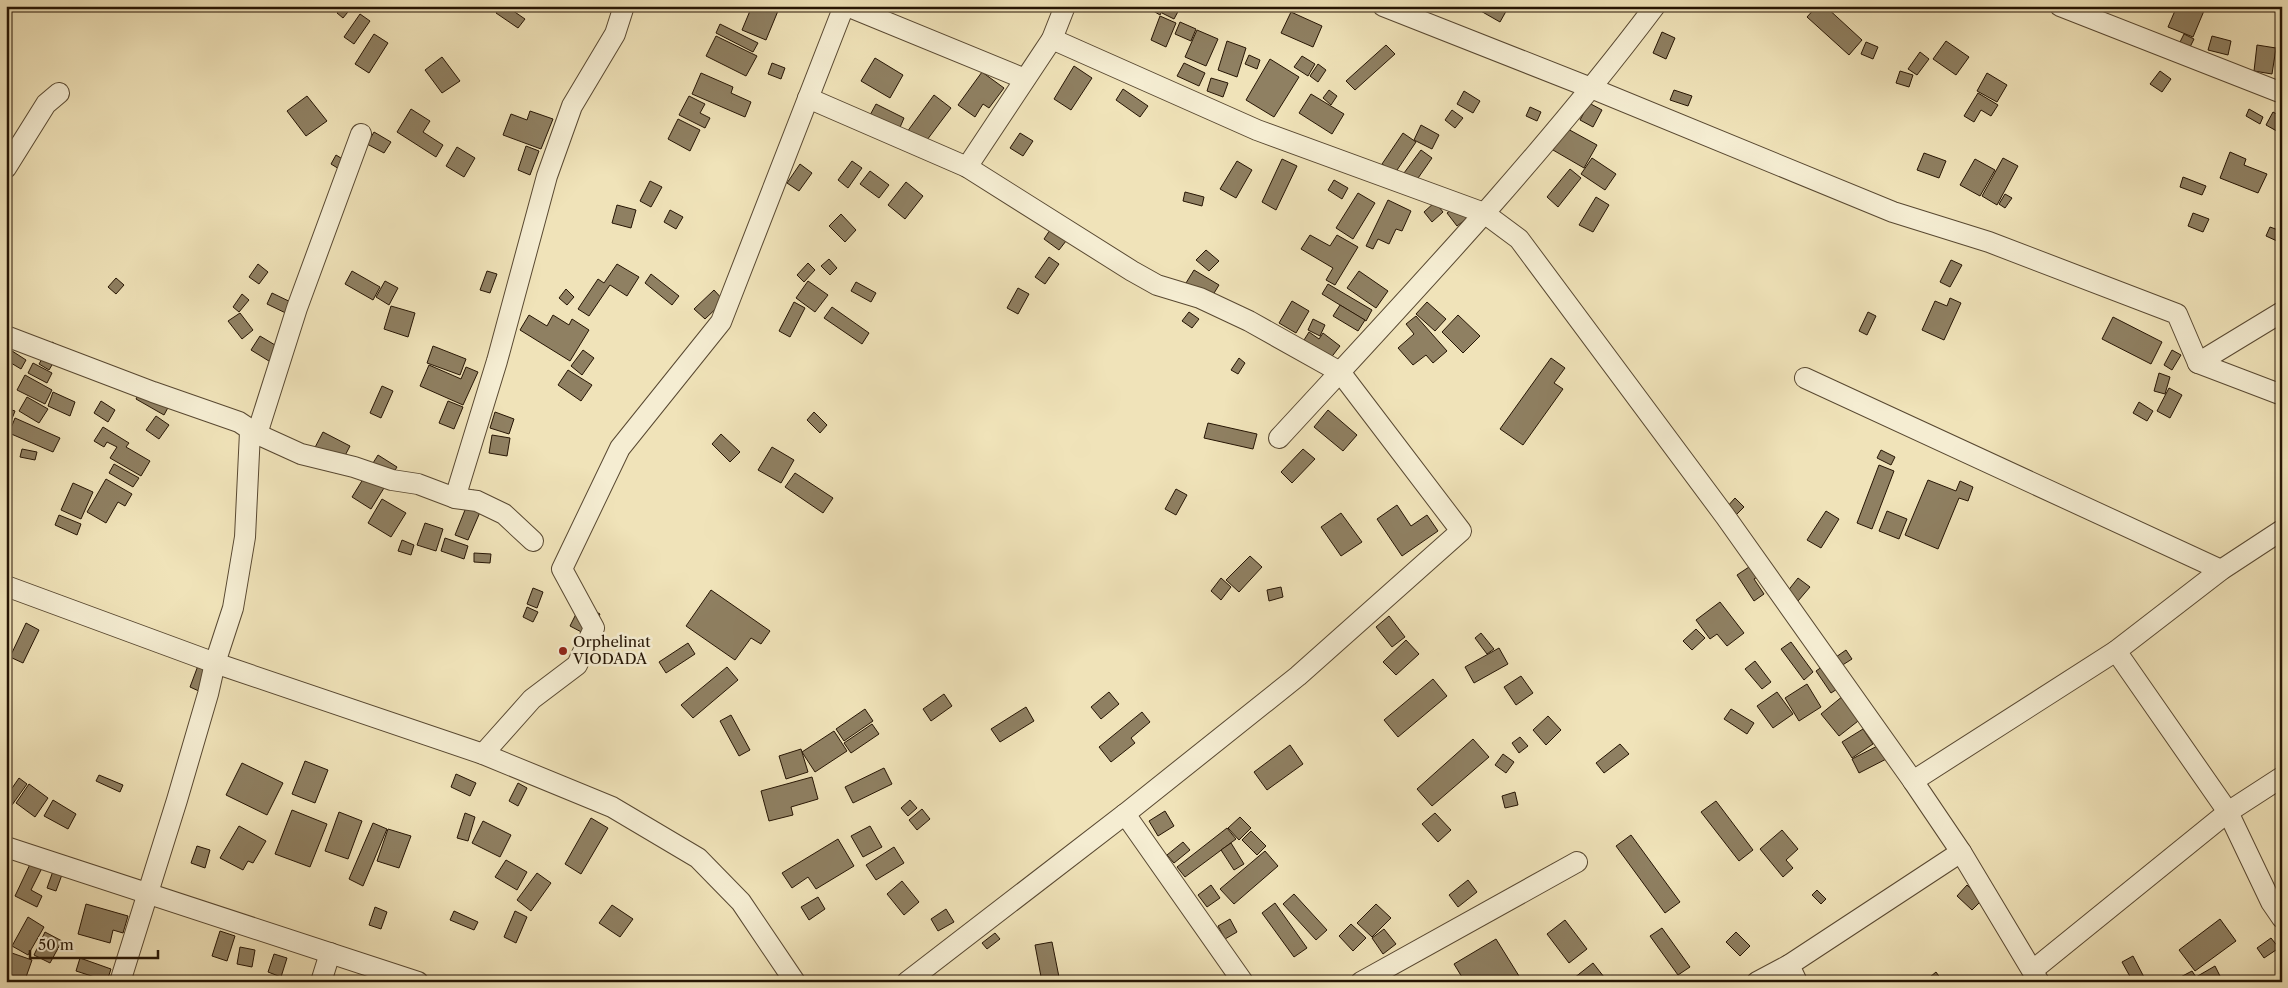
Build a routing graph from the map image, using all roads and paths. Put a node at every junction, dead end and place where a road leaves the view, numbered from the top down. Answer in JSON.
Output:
{"nodes":[{"id":1,"x":624,"y":6,"type":"edge"},
{"id":2,"x":845,"y":6,"type":"edge"},
{"id":3,"x":1065,"y":6,"type":"edge"},
{"id":4,"x":1383,"y":6,"type":"edge"},
{"id":5,"x":1655,"y":6,"type":"edge"},
{"id":6,"x":2060,"y":6,"type":"edge"},
{"id":7,"x":1052,"y":38,"type":"junction"},
{"id":8,"x":1025,"y":80,"type":"junction"},
{"id":9,"x":1591,"y":88,"type":"junction"},
{"id":10,"x":59,"y":93,"type":"dead end"},
{"id":11,"x":2282,"y":94,"type":"edge"},
{"id":12,"x":808,"y":98,"type":"junction"},
{"id":13,"x":361,"y":134,"type":"dead end"},
{"id":14,"x":967,"y":167,"type":"junction"},
{"id":15,"x":6,"y":168,"type":"edge"},
{"id":16,"x":1484,"y":213,"type":"junction"},
{"id":17,"x":2282,"y":312,"type":"edge"},
{"id":18,"x":6,"y":336,"type":"edge"},
{"id":19,"x":2198,"y":363,"type":"junction"},
{"id":20,"x":1340,"y":372,"type":"junction"},
{"id":21,"x":1805,"y":378,"type":"dead end"},
{"id":22,"x":2282,"y":395,"type":"edge"},
{"id":23,"x":257,"y":434,"type":"junction"},
{"id":24,"x":1279,"y":438,"type":"dead end"},
{"id":25,"x":455,"y":498,"type":"junction"},
{"id":26,"x":2282,"y":530,"type":"edge"},
{"id":27,"x":533,"y":540,"type":"dead end"},
{"id":28,"x":2221,"y":570,"type":"junction"},
{"id":29,"x":6,"y":586,"type":"edge"},
{"id":30,"x":2116,"y":651,"type":"junction"},
{"id":31,"x":215,"y":663,"type":"junction"},
{"id":32,"x":483,"y":754,"type":"junction"},
{"id":33,"x":2282,"y":777,"type":"edge"},
{"id":34,"x":1912,"y":781,"type":"junction"},
{"id":35,"x":2228,"y":812,"type":"junction"},
{"id":36,"x":1125,"y":814,"type":"junction"},
{"id":37,"x":6,"y":847,"type":"edge"},
{"id":38,"x":1961,"y":852,"type":"junction"},
{"id":39,"x":1577,"y":862,"type":"dead end"},
{"id":40,"x":147,"y":894,"type":"junction"},
{"id":41,"x":2282,"y":918,"type":"edge"},
{"id":42,"x":330,"y":953,"type":"junction"},
{"id":43,"x":1793,"y":973,"type":"edge"},
{"id":44,"x":2036,"y":976,"type":"edge"},
{"id":45,"x":120,"y":982,"type":"edge"},
{"id":46,"x":320,"y":982,"type":"edge"},
{"id":47,"x":418,"y":982,"type":"edge"},
{"id":48,"x":795,"y":982,"type":"edge"},
{"id":49,"x":907,"y":982,"type":"edge"},
{"id":50,"x":1243,"y":982,"type":"edge"},
{"id":51,"x":1361,"y":982,"type":"edge"},
{"id":52,"x":1757,"y":982,"type":"edge"}],
"edges":[{"from":1,"to":25,"type":"street"},
{"from":2,"to":8,"type":"street"},
{"from":2,"to":12,"type":"street"},
{"from":3,"to":7,"type":"street"},
{"from":4,"to":9,"type":"street"},
{"from":5,"to":9,"type":"street"},
{"from":6,"to":11,"type":"street"},
{"from":7,"to":8,"type":"street"},
{"from":7,"to":16,"type":"street"},
{"from":8,"to":14,"type":"street"},
{"from":9,"to":16,"type":"street"},
{"from":9,"to":19,"type":"street"},
{"from":10,"to":15,"type":"street"},
{"from":12,"to":14,"type":"street"},
{"from":12,"to":32,"type":"street"},
{"from":13,"to":23,"type":"street"},
{"from":14,"to":20,"type":"street"},
{"from":16,"to":20,"type":"street"},
{"from":16,"to":34,"type":"street"},
{"from":17,"to":19,"type":"street"},
{"from":18,"to":23,"type":"street"},
{"from":19,"to":22,"type":"street"},
{"from":20,"to":24,"type":"street"},
{"from":20,"to":36,"type":"street"},
{"from":21,"to":28,"type":"street"},
{"from":23,"to":25,"type":"street"},
{"from":23,"to":31,"type":"street"},
{"from":25,"to":27,"type":"street"},
{"from":26,"to":28,"type":"street"},
{"from":28,"to":30,"type":"street"},
{"from":29,"to":31,"type":"street"},
{"from":30,"to":34,"type":"street"},
{"from":30,"to":35,"type":"street"},
{"from":31,"to":32,"type":"street"},
{"from":31,"to":40,"type":"street"},
{"from":32,"to":48,"type":"street"},
{"from":33,"to":35,"type":"street"},
{"from":34,"to":38,"type":"street"},
{"from":35,"to":41,"type":"street"},
{"from":35,"to":44,"type":"street"},
{"from":36,"to":49,"type":"street"},
{"from":36,"to":50,"type":"street"},
{"from":37,"to":40,"type":"street"},
{"from":38,"to":43,"type":"street"},
{"from":38,"to":44,"type":"street"},
{"from":39,"to":51,"type":"street"},
{"from":40,"to":42,"type":"street"},
{"from":40,"to":45,"type":"street"},
{"from":42,"to":46,"type":"street"},
{"from":42,"to":47,"type":"street"},
{"from":43,"to":52,"type":"street"}]}
